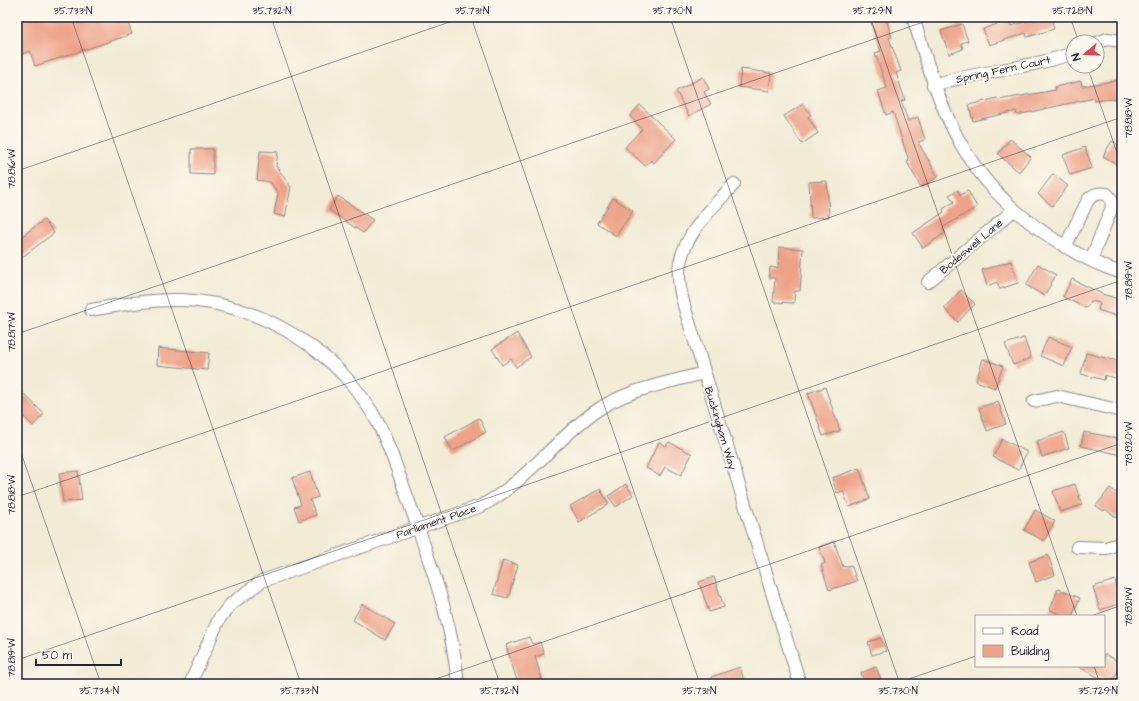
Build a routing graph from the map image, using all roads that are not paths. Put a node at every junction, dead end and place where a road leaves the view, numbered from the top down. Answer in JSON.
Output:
{"nodes":[{"id":1,"x":913,"y":17,"type":"edge"},
{"id":2,"x":1105,"y":41,"type":"edge"},
{"id":3,"x":1122,"y":41,"type":"edge"},
{"id":4,"x":1065,"y":55,"type":"edge"},
{"id":5,"x":933,"y":85,"type":"junction"},
{"id":6,"x":734,"y":184,"type":"dead end"},
{"id":7,"x":1014,"y":210,"type":"junction"},
{"id":8,"x":1065,"y":247,"type":"junction"},
{"id":9,"x":1091,"y":260,"type":"junction"},
{"id":10,"x":1122,"y":273,"type":"edge"},
{"id":11,"x":928,"y":282,"type":"dead end"},
{"id":12,"x":91,"y":310,"type":"dead end"},
{"id":13,"x":704,"y":373,"type":"junction"},
{"id":14,"x":1034,"y":401,"type":"dead end"},
{"id":15,"x":1122,"y":411,"type":"edge"},
{"id":16,"x":417,"y":527,"type":"junction"},
{"id":17,"x":1122,"y":543,"type":"edge"},
{"id":18,"x":1077,"y":548,"type":"dead end"},
{"id":19,"x":190,"y":684,"type":"edge"},
{"id":20,"x":458,"y":684,"type":"edge"},
{"id":21,"x":800,"y":684,"type":"edge"}],
"edges":[{"from":1,"to":5,"type":"street"},
{"from":2,"to":3,"type":"street"},
{"from":4,"to":5,"type":"street","name":"Spring Fern Court"},
{"from":5,"to":7,"type":"street"},
{"from":6,"to":13,"type":"street","name":"Buckingham Way"},
{"from":7,"to":8,"type":"street"},
{"from":7,"to":11,"type":"street","name":"Bodeswell Lane"},
{"from":8,"to":9,"type":"street"},
{"from":8,"to":9,"type":"street"},
{"from":9,"to":10,"type":"street"},
{"from":12,"to":16,"type":"street"},
{"from":13,"to":16,"type":"street","name":"Parliament Place"},
{"from":13,"to":21,"type":"street","name":"Buckingham Way"},
{"from":14,"to":15,"type":"street"},
{"from":16,"to":19,"type":"street","name":"Parliament Place"},
{"from":16,"to":20,"type":"street"},
{"from":17,"to":18,"type":"street"}]}
